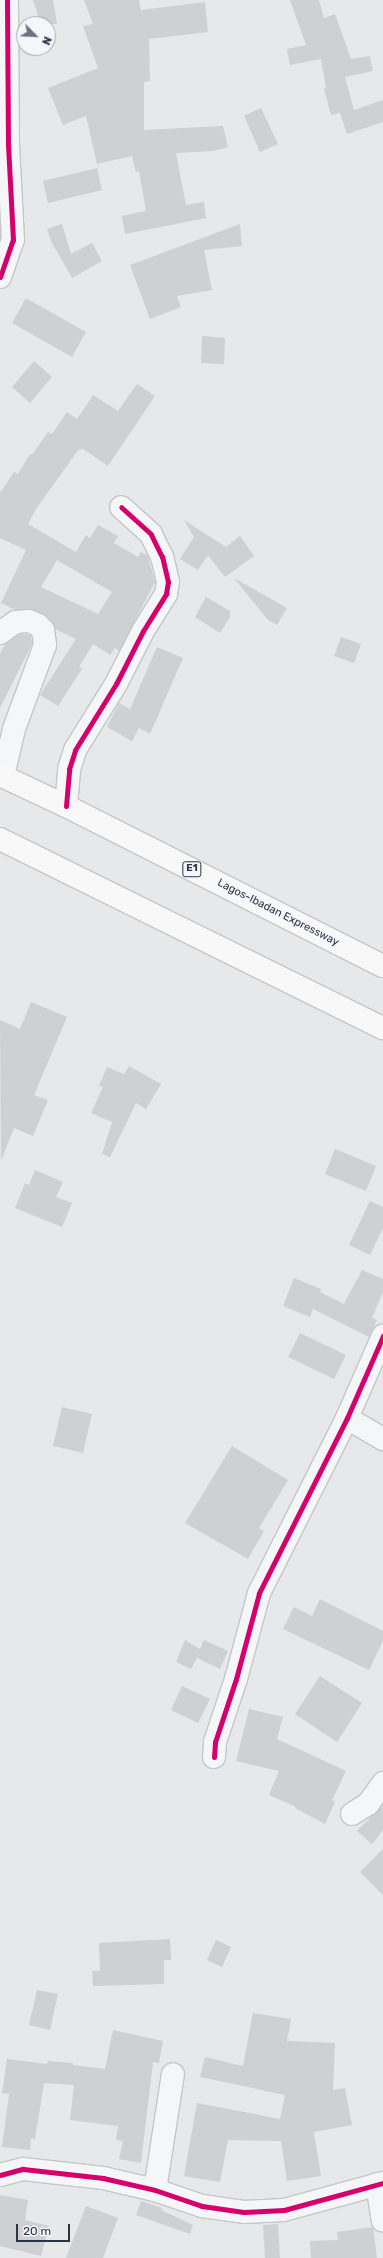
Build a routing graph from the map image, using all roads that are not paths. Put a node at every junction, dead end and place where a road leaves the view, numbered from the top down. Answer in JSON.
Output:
{"nodes":[{"id":1,"x":8,"y":0,"type":"edge"},
{"id":2,"x":0,"y":277,"type":"edge"},
{"id":3,"x":121,"y":507,"type":"dead end"},
{"id":4,"x":0,"y":633,"type":"edge"},
{"id":5,"x":1,"y":776,"type":"edge"},
{"id":6,"x":66,"y":806,"type":"junction"},
{"id":7,"x":0,"y":839,"type":"edge"},
{"id":8,"x":383,"y":966,"type":"edge"},
{"id":9,"x":383,"y":1028,"type":"edge"},
{"id":10,"x":383,"y":1336,"type":"edge"},
{"id":11,"x":347,"y":1418,"type":"junction"},
{"id":12,"x":383,"y":1439,"type":"edge"},
{"id":13,"x":214,"y":1757,"type":"dead end"},
{"id":14,"x":383,"y":1783,"type":"edge"},
{"id":15,"x":352,"y":1814,"type":"dead end"},
{"id":16,"x":173,"y":2074,"type":"dead end"},
{"id":17,"x":0,"y":2175,"type":"edge"},
{"id":18,"x":380,"y":2183,"type":"edge"},
{"id":19,"x":155,"y":2190,"type":"junction"},
{"id":20,"x":383,"y":2221,"type":"edge"}],
"edges":[{"from":1,"to":2,"type":"street"},
{"from":3,"to":6,"type":"street"},
{"from":4,"to":5,"type":"street"},
{"from":5,"to":6,"type":"highway","name":"Lagos-Ibadan Expressway","number":"E1"},
{"from":6,"to":8,"type":"highway","name":"Lagos-Ibadan Expressway","number":"E1"},
{"from":7,"to":9,"type":"highway"},
{"from":10,"to":11,"type":"street"},
{"from":11,"to":12,"type":"street"},
{"from":11,"to":13,"type":"street"},
{"from":14,"to":15,"type":"street"},
{"from":16,"to":19,"type":"street"},
{"from":17,"to":19,"type":"street"},
{"from":18,"to":19,"type":"street"},
{"from":18,"to":20,"type":"street"}]}
